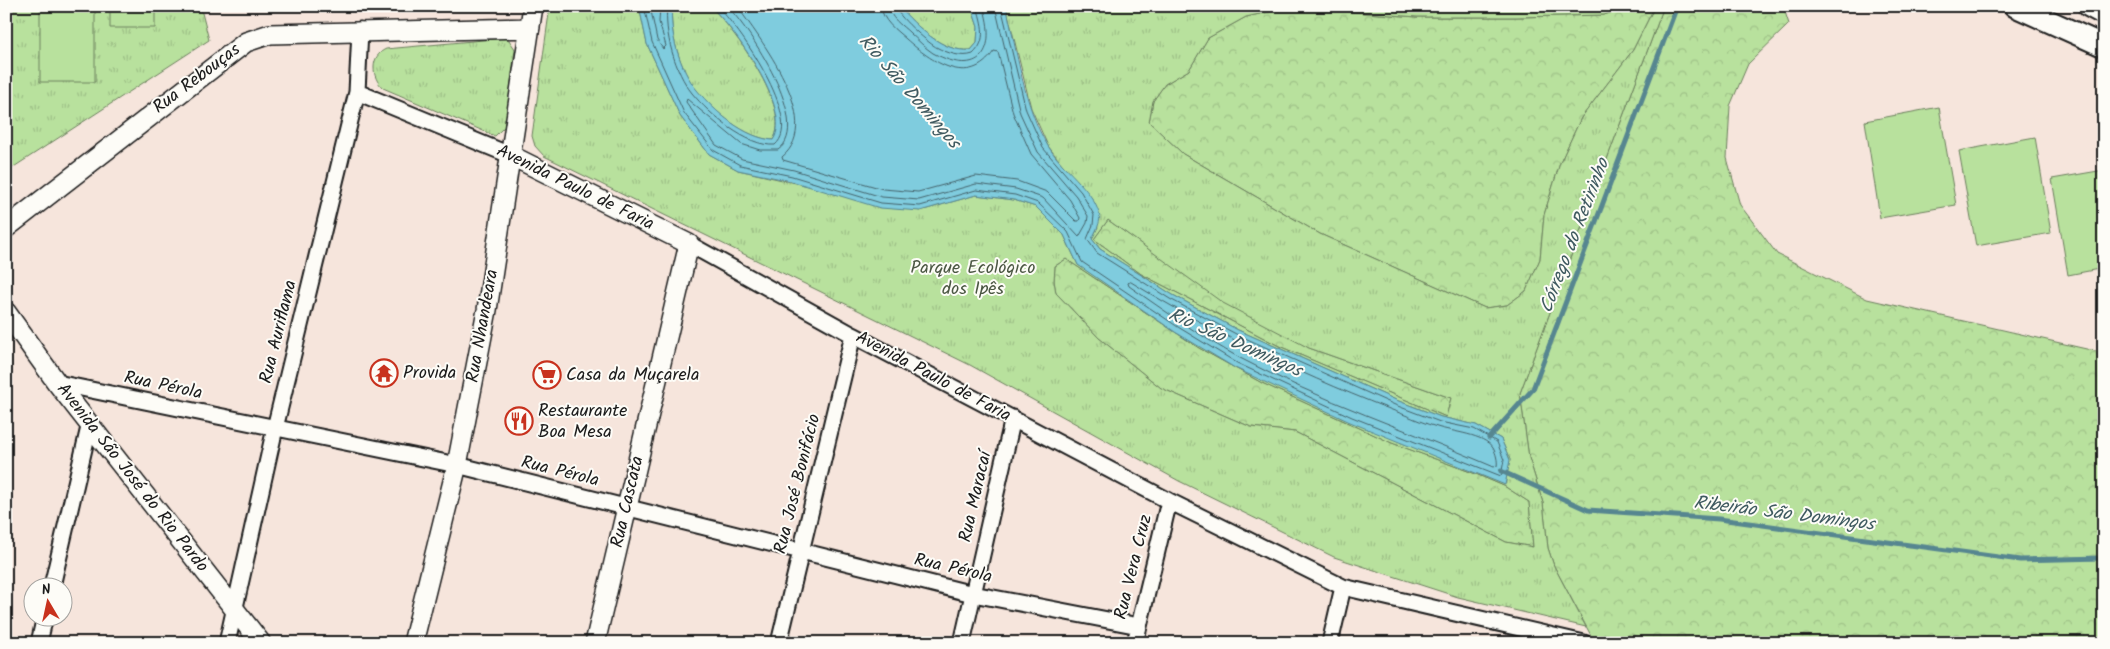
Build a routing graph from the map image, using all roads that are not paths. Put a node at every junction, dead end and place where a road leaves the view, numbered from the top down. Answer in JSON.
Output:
{"nodes":[{"id":1,"x":533,"y":6,"type":"edge"},
{"id":2,"x":2015,"y":6,"type":"edge"},
{"id":3,"x":2089,"y":6,"type":"edge"},
{"id":4,"x":2104,"y":14,"type":"edge"},
{"id":5,"x":530,"y":28,"type":"junction"},
{"id":6,"x":360,"y":30,"type":"junction"},
{"id":7,"x":2104,"y":46,"type":"edge"},
{"id":8,"x":357,"y":92,"type":"junction"},
{"id":9,"x":512,"y":156,"type":"junction"},
{"id":10,"x":10,"y":224,"type":"edge"},
{"id":11,"x":689,"y":244,"type":"junction"},
{"id":12,"x":6,"y":312,"type":"edge"},
{"id":13,"x":853,"y":335,"type":"junction"},
{"id":14,"x":57,"y":383,"type":"junction"},
{"id":15,"x":1013,"y":418,"type":"junction"},
{"id":16,"x":90,"y":423,"type":"junction"},
{"id":17,"x":275,"y":428,"type":"junction"},
{"id":18,"x":457,"y":465,"type":"junction"},
{"id":19,"x":1169,"y":501,"type":"junction"},
{"id":20,"x":626,"y":508,"type":"junction"},
{"id":21,"x":801,"y":551,"type":"junction"},
{"id":22,"x":54,"y":576,"type":"edge"},
{"id":23,"x":1343,"y":587,"type":"junction"},
{"id":24,"x":974,"y":594,"type":"junction"},
{"id":25,"x":235,"y":608,"type":"junction"},
{"id":26,"x":43,"y":626,"type":"edge"},
{"id":27,"x":1139,"y":626,"type":"junction"},
{"id":28,"x":1519,"y":636,"type":"edge"},
{"id":29,"x":39,"y":643,"type":"edge"},
{"id":30,"x":227,"y":643,"type":"edge"},
{"id":31,"x":261,"y":643,"type":"edge"},
{"id":32,"x":412,"y":643,"type":"edge"},
{"id":33,"x":595,"y":643,"type":"edge"},
{"id":34,"x":779,"y":643,"type":"edge"},
{"id":35,"x":962,"y":643,"type":"edge"},
{"id":36,"x":1135,"y":643,"type":"edge"},
{"id":37,"x":1330,"y":643,"type":"edge"},
{"id":38,"x":1584,"y":643,"type":"edge"}],
"edges":[{"from":1,"to":5,"type":"street","name":"Rua Nhandeara"},
{"from":2,"to":7,"type":"main road"},
{"from":3,"to":4,"type":"main road"},
{"from":5,"to":6,"type":"street","name":"Rua Rebouças"},
{"from":5,"to":9,"type":"street","name":"Rua Nhandeara"},
{"from":6,"to":8,"type":"street","name":"Rua Auriflama"},
{"from":6,"to":10,"type":"street","name":"Rua Rebouças"},
{"from":8,"to":9,"type":"street","name":"Avenida Paulo de Faria"},
{"from":8,"to":17,"type":"street","name":"Rua Auriflama"},
{"from":9,"to":11,"type":"street","name":"Avenida Paulo de Faria"},
{"from":9,"to":18,"type":"street","name":"Rua Nhandeara"},
{"from":11,"to":13,"type":"street","name":"Avenida Paulo de Faria"},
{"from":11,"to":20,"type":"street","name":"Rua Cascata"},
{"from":12,"to":14,"type":"street","name":"Avenida São José do Rio Pardo"},
{"from":13,"to":15,"type":"street","name":"Avenida Paulo de Faria"},
{"from":13,"to":21,"type":"street","name":"Rua José Bonifácio"},
{"from":14,"to":16,"type":"street","name":"Avenida São José do Rio Pardo"},
{"from":14,"to":17,"type":"street","name":"Rua Pérola"},
{"from":15,"to":19,"type":"street","name":"Avenida Paulo de Faria"},
{"from":15,"to":24,"type":"street","name":"Rua Maracaí"},
{"from":16,"to":22,"type":"street"},
{"from":16,"to":25,"type":"street","name":"Avenida São José do Rio Pardo"},
{"from":17,"to":18,"type":"street","name":"Rua Pérola"},
{"from":17,"to":25,"type":"street","name":"Rua Auriflama"},
{"from":18,"to":20,"type":"street","name":"Rua Pérola"},
{"from":18,"to":32,"type":"street","name":"Rua Nhandeara"},
{"from":19,"to":23,"type":"street","name":"Avenida Paulo de Faria"},
{"from":19,"to":27,"type":"street","name":"Rua Vera Cruz"},
{"from":20,"to":21,"type":"street","name":"Rua Pérola"},
{"from":20,"to":33,"type":"street","name":"Rua Cascata"},
{"from":21,"to":24,"type":"street","name":"Rua Pérola"},
{"from":21,"to":34,"type":"street","name":"Rua José Bonifácio"},
{"from":23,"to":28,"type":"street","name":"Avenida Paulo de Faria"},
{"from":23,"to":37,"type":"street"},
{"from":24,"to":27,"type":"street","name":"Rua Pérola"},
{"from":24,"to":35,"type":"street","name":"Rua Maracaí"},
{"from":25,"to":30,"type":"street","name":"Rua Auriflama"},
{"from":25,"to":31,"type":"street","name":"Avenida São José do Rio Pardo"},
{"from":26,"to":29,"type":"street"},
{"from":27,"to":36,"type":"street","name":"Rua Vera Cruz"},
{"from":28,"to":38,"type":"street","name":"Avenida Paulo de Faria"}]}
